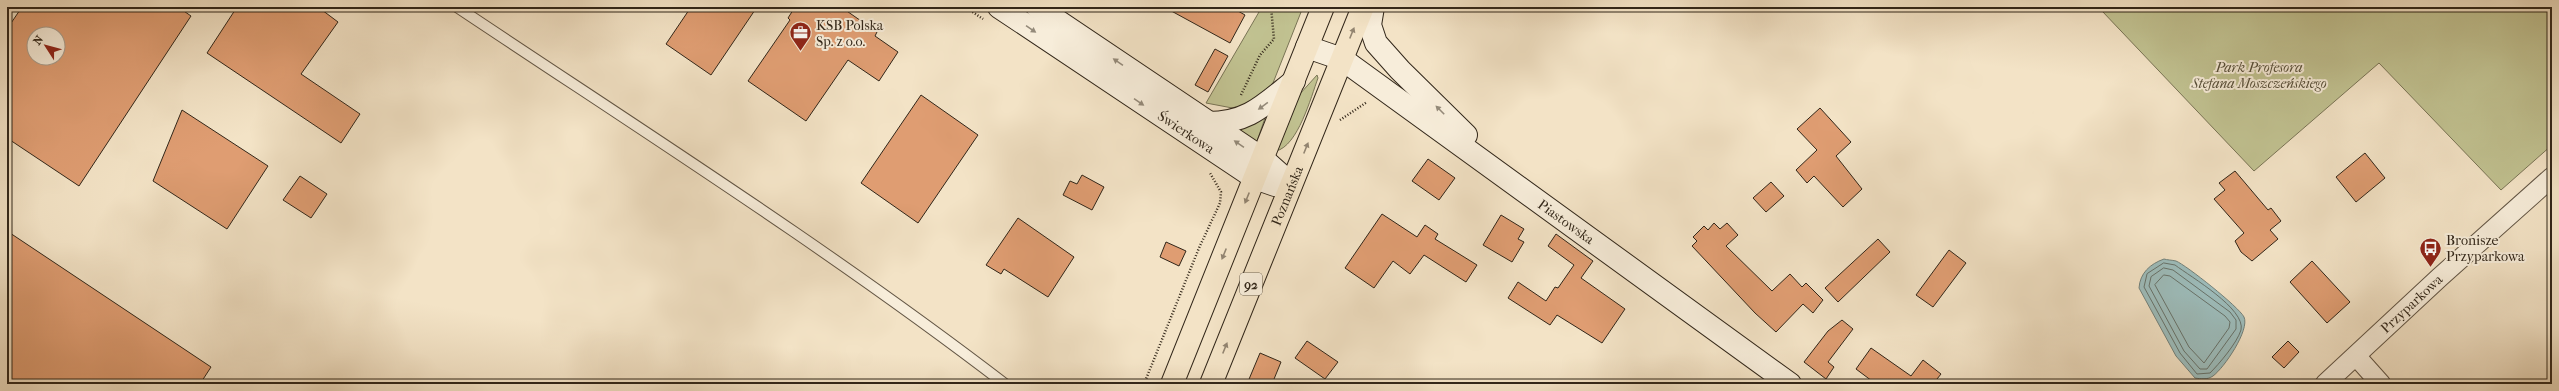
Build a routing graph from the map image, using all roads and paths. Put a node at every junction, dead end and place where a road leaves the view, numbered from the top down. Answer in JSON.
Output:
{"nodes":[{"id":1,"x":457,"y":7,"type":"edge"},
{"id":2,"x":999,"y":7,"type":"edge"},
{"id":3,"x":1037,"y":7,"type":"edge"},
{"id":4,"x":1270,"y":7,"type":"edge"},
{"id":5,"x":1323,"y":7,"type":"edge"},
{"id":6,"x":1363,"y":7,"type":"edge"},
{"id":7,"x":1373,"y":7,"type":"edge"},
{"id":8,"x":1307,"y":47,"type":"junction"},
{"id":9,"x":1342,"y":59,"type":"junction"},
{"id":10,"x":1294,"y":81,"type":"junction"},
{"id":11,"x":1380,"y":86,"type":"junction"},
{"id":12,"x":1239,"y":100,"type":"dead end"},
{"id":13,"x":1339,"y":120,"type":"dead end"},
{"id":14,"x":1208,"y":123,"type":"junction"},
{"id":15,"x":1204,"y":168,"type":"dead end"},
{"id":16,"x":1259,"y":168,"type":"junction"},
{"id":17,"x":2552,"y":177,"type":"edge"},
{"id":18,"x":1291,"y":184,"type":"junction"},
{"id":19,"x":1529,"y":195,"type":"junction"},
{"id":20,"x":2356,"y":356,"type":"junction"},
{"id":21,"x":1005,"y":384,"type":"edge"},
{"id":22,"x":1144,"y":384,"type":"edge"},
{"id":23,"x":1172,"y":384,"type":"edge"},
{"id":24,"x":1211,"y":384,"type":"edge"},
{"id":25,"x":1790,"y":384,"type":"edge"},
{"id":26,"x":2325,"y":384,"type":"edge"},
{"id":27,"x":2381,"y":384,"type":"edge"}],
"edges":[{"from":1,"to":21,"type":"lane"},
{"from":2,"to":16,"type":"street","name":"Świerkowa","one_way":true},
{"from":14,"to":3,"type":"street","name":"Świerkowa","one_way":true},
{"from":4,"to":12,"type":"path"},
{"from":5,"to":8,"type":"main road"},
{"from":9,"to":6,"type":"main road","name":"Poznańska","number":"92","one_way":true},
{"from":19,"to":7,"type":"street","one_way":true},
{"from":8,"to":9,"type":"street","name":"Piastowska"},
{"from":8,"to":10,"type":"main road"},
{"from":9,"to":11,"type":"street","name":"Piastowska"},
{"from":18,"to":9,"type":"main road","name":"Poznańska","number":"92","one_way":true},
{"from":10,"to":14,"type":"street","name":"Świerkowa","one_way":true},
{"from":10,"to":16,"type":"main road"},
{"from":11,"to":13,"type":"path"},
{"from":11,"to":19,"type":"street","name":"Piastowska"},
{"from":16,"to":14,"type":"street","name":"Świerkowa","one_way":true},
{"from":15,"to":22,"type":"path"},
{"from":16,"to":18,"type":"street","name":"Świerkowa"},
{"from":16,"to":23,"type":"main road","one_way":true},
{"from":17,"to":20,"type":"street","name":"Przyparkowa"},
{"from":24,"to":18,"type":"main road","name":"Poznańska","number":"92","one_way":true},
{"from":19,"to":25,"type":"street","name":"Piastowska"},
{"from":20,"to":26,"type":"street","name":"Przyparkowa"},
{"from":20,"to":27,"type":"street"}]}
